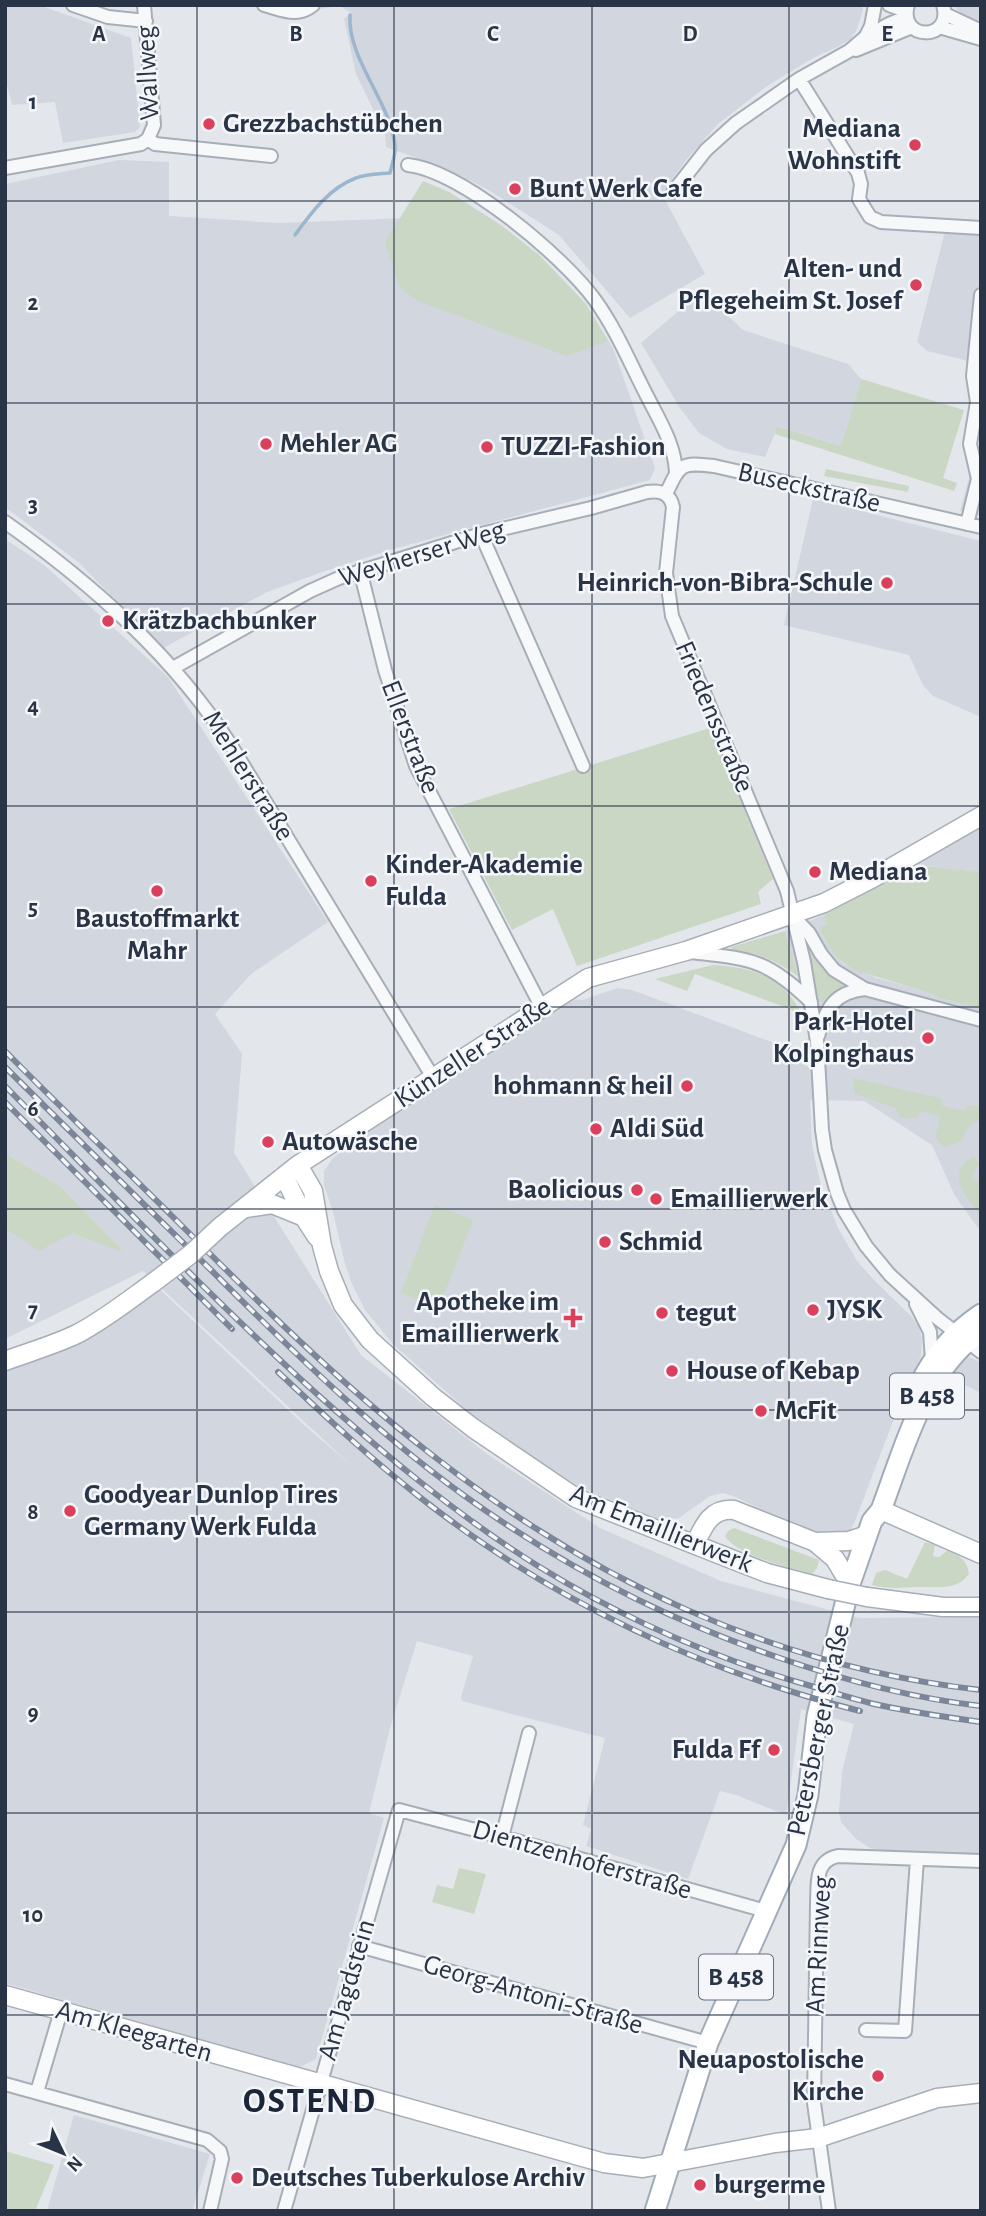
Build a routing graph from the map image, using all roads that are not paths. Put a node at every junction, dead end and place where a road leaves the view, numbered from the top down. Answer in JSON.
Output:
{"nodes":[{"id":1,"x":73,"y":5,"type":"edge"},
{"id":2,"x":144,"y":5,"type":"edge"},
{"id":3,"x":264,"y":5,"type":"edge"},
{"id":4,"x":313,"y":5,"type":"edge"},
{"id":5,"x":875,"y":5,"type":"edge"},
{"id":6,"x":889,"y":5,"type":"edge"},
{"id":7,"x":944,"y":9,"type":"edge"},
{"id":8,"x":908,"y":15,"type":"edge"},
{"id":9,"x":146,"y":20,"type":"junction"},
{"id":10,"x":939,"y":27,"type":"junction"},
{"id":11,"x":981,"y":32,"type":"edge"},
{"id":12,"x":863,"y":39,"type":"junction"},
{"id":13,"x":981,"y":39,"type":"edge"},
{"id":14,"x":849,"y":51,"type":"junction"},
{"id":15,"x":799,"y":79,"type":"junction"},
{"id":16,"x":148,"y":139,"type":"junction"},
{"id":17,"x":271,"y":156,"type":"dead end"},
{"id":18,"x":408,"y":165,"type":"dead end"},
{"id":19,"x":5,"y":168,"type":"edge"},
{"id":20,"x":673,"y":192,"type":"dead end"},
{"id":21,"x":981,"y":228,"type":"edge"},
{"id":22,"x":981,"y":295,"type":"edge"},
{"id":23,"x":676,"y":473,"type":"junction"},
{"id":24,"x":666,"y":494,"type":"junction"},
{"id":25,"x":5,"y":522,"type":"edge"},
{"id":26,"x":967,"y":524,"type":"junction"},
{"id":27,"x":981,"y":527,"type":"edge"},
{"id":28,"x":481,"y":534,"type":"junction"},
{"id":29,"x":360,"y":570,"type":"junction"},
{"id":30,"x":173,"y":668,"type":"junction"},
{"id":31,"x":583,"y":766,"type":"dead end"},
{"id":32,"x":981,"y":816,"type":"edge"},
{"id":33,"x":793,"y":915,"type":"junction"},
{"id":34,"x":686,"y":951,"type":"junction"},
{"id":35,"x":865,"y":989,"type":"junction"},
{"id":36,"x":811,"y":1003,"type":"junction"},
{"id":37,"x":542,"y":1008,"type":"junction"},
{"id":38,"x":981,"y":1020,"type":"edge"},
{"id":39,"x":817,"y":1041,"type":"junction"},
{"id":40,"x":434,"y":1079,"type":"junction"},
{"id":41,"x":291,"y":1170,"type":"junction"},
{"id":42,"x":243,"y":1209,"type":"junction"},
{"id":43,"x":304,"y":1217,"type":"junction"},
{"id":44,"x":322,"y":1246,"type":"junction"},
{"id":45,"x":911,"y":1295,"type":"junction"},
{"id":46,"x":981,"y":1314,"type":"edge"},
{"id":47,"x":971,"y":1340,"type":"edge"},
{"id":48,"x":932,"y":1360,"type":"junction"},
{"id":49,"x":5,"y":1361,"type":"edge"},
{"id":50,"x":873,"y":1522,"type":"junction"},
{"id":51,"x":815,"y":1542,"type":"junction"},
{"id":52,"x":695,"y":1544,"type":"junction"},
{"id":53,"x":981,"y":1554,"type":"edge"},
{"id":54,"x":850,"y":1584,"type":"junction"},
{"id":55,"x":981,"y":1607,"type":"edge"},
{"id":56,"x":529,"y":1733,"type":"dead end"},
{"id":57,"x":398,"y":1810,"type":"joint"},
{"id":58,"x":502,"y":1837,"type":"junction"},
{"id":59,"x":917,"y":1859,"type":"junction"},
{"id":60,"x":981,"y":1861,"type":"edge"},
{"id":61,"x":766,"y":1911,"type":"junction"},
{"id":62,"x":359,"y":1946,"type":"junction"},
{"id":63,"x":5,"y":1995,"type":"edge"},
{"id":64,"x":61,"y":2011,"type":"junction"},
{"id":65,"x":866,"y":2030,"type":"dead end"},
{"id":66,"x":708,"y":2043,"type":"junction"},
{"id":67,"x":5,"y":2084,"type":"edge"},
{"id":68,"x":320,"y":2084,"type":"junction"},
{"id":69,"x":37,"y":2092,"type":"junction"},
{"id":70,"x":981,"y":2094,"type":"edge"},
{"id":71,"x":818,"y":2138,"type":"junction"},
{"id":72,"x":669,"y":2164,"type":"junction"},
{"id":73,"x":210,"y":2211,"type":"edge"},
{"id":74,"x":284,"y":2211,"type":"edge"},
{"id":75,"x":655,"y":2211,"type":"edge"},
{"id":76,"x":829,"y":2211,"type":"edge"}],
"edges":[{"from":1,"to":9,"type":"street"},
{"from":2,"to":9,"type":"street","name":"Wallweg"},
{"from":3,"to":4,"type":"street"},
{"from":5,"to":12,"type":"street"},
{"from":6,"to":8,"type":"street"},
{"from":7,"to":10,"type":"street"},
{"from":7,"to":11,"type":"street"},
{"from":8,"to":10,"type":"street"},
{"from":8,"to":12,"type":"street"},
{"from":8,"to":14,"type":"street"},
{"from":9,"to":16,"type":"street","name":"Wallweg"},
{"from":10,"to":13,"type":"street"},
{"from":12,"to":14,"type":"street"},
{"from":14,"to":15,"type":"street"},
{"from":15,"to":20,"type":"street"},
{"from":15,"to":21,"type":"street"},
{"from":16,"to":17,"type":"street"},
{"from":16,"to":19,"type":"street"},
{"from":18,"to":23,"type":"street"},
{"from":22,"to":26,"type":"street"},
{"from":23,"to":24,"type":"street"},
{"from":23,"to":26,"type":"street","name":"Buseckstraße"},
{"from":24,"to":28,"type":"street","name":"Weyherser Weg"},
{"from":24,"to":33,"type":"street","name":"Friedensstraße"},
{"from":25,"to":30,"type":"street","name":"Mehlerstraße"},
{"from":26,"to":27,"type":"street","name":"Buseckstraße"},
{"from":28,"to":29,"type":"street","name":"Weyherser Weg"},
{"from":28,"to":31,"type":"street"},
{"from":29,"to":30,"type":"street","name":"Weyherser Weg"},
{"from":29,"to":37,"type":"street","name":"Ellerstraße"},
{"from":30,"to":40,"type":"street","name":"Mehlerstraße"},
{"from":32,"to":33,"type":"main road","name":"Künzeller Straße"},
{"from":33,"to":34,"type":"main road","name":"Künzeller Straße"},
{"from":33,"to":35,"type":"street"},
{"from":33,"to":36,"type":"street","name":"Friedensstraße"},
{"from":34,"to":36,"type":"street"},
{"from":34,"to":37,"type":"main road","name":"Künzeller Straße"},
{"from":35,"to":38,"type":"street"},
{"from":35,"to":39,"type":"street"},
{"from":36,"to":39,"type":"street","name":"Friedensstraße"},
{"from":37,"to":40,"type":"main road","name":"Künzeller Straße"},
{"from":39,"to":45,"type":"street","name":"Friedensstraße"},
{"from":40,"to":41,"type":"main road","name":"Künzeller Straße"},
{"from":41,"to":42,"type":"main road","name":"Künzeller Straße"},
{"from":41,"to":43,"type":"main road","name":"Am Emaillierwerk"},
{"from":41,"to":44,"type":"main road","name":"Am Emaillierwerk"},
{"from":42,"to":43,"type":"main road"},
{"from":42,"to":49,"type":"main road","name":"Künzeller Straße","bridge":true},
{"from":43,"to":44,"type":"main road","name":"Am Emaillierwerk"},
{"from":44,"to":52,"type":"main road","name":"Am Emaillierwerk"},
{"from":45,"to":47,"type":"street"},
{"from":45,"to":48,"type":"street"},
{"from":46,"to":47,"type":"main road","name":"Petersberger Straße","number":"B 458"},
{"from":47,"to":48,"type":"main road","name":"Petersberger Straße","number":"B 458"},
{"from":47,"to":50,"type":"main road","name":"Petersberger Straße","number":"B 458"},
{"from":48,"to":50,"type":"main road","name":"Petersberger Straße","number":"B 458"},
{"from":50,"to":51,"type":"main road"},
{"from":50,"to":53,"type":"main road"},
{"from":50,"to":54,"type":"main road","name":"Petersberger Straße","number":"B 458"},
{"from":51,"to":52,"type":"main road"},
{"from":51,"to":54,"type":"main road"},
{"from":52,"to":55,"type":"main road","name":"Am Emaillierwerk","bridge":true},
{"from":54,"to":61,"type":"main road","name":"Petersberger Straße","number":"B 458"},
{"from":56,"to":58,"type":"street"},
{"from":57,"to":58,"type":"street","name":"Dientzenhoferstraße"},
{"from":57,"to":62,"type":"street","name":"Am Jagdstein"},
{"from":58,"to":61,"type":"street","name":"Dientzenhoferstraße"},
{"from":59,"to":60,"type":"street"},
{"from":59,"to":65,"type":"street"},
{"from":59,"to":71,"type":"street","name":"Am Rinnweg"},
{"from":61,"to":66,"type":"main road","name":"Petersberger Straße","number":"B 458"},
{"from":62,"to":66,"type":"street","name":"Georg-Antoni-Straße"},
{"from":62,"to":68,"type":"street","name":"Am Jagdstein"},
{"from":63,"to":64,"type":"main road","name":"Am Kleegarten"},
{"from":64,"to":68,"type":"main road","name":"Am Kleegarten"},
{"from":64,"to":69,"type":"street"},
{"from":66,"to":72,"type":"main road","name":"Petersberger Straße","number":"B 458"},
{"from":67,"to":69,"type":"street"},
{"from":68,"to":72,"type":"main road","name":"Am Kleegarten"},
{"from":68,"to":74,"type":"street","name":"Am Jagdstein"},
{"from":69,"to":73,"type":"street"},
{"from":70,"to":71,"type":"main road","name":"Am Kleegarten"},
{"from":71,"to":72,"type":"main road","name":"Am Kleegarten"},
{"from":71,"to":76,"type":"street","name":"Am Rinnweg"},
{"from":72,"to":75,"type":"main road","name":"Petersberger Straße","number":"B 458"}]}
